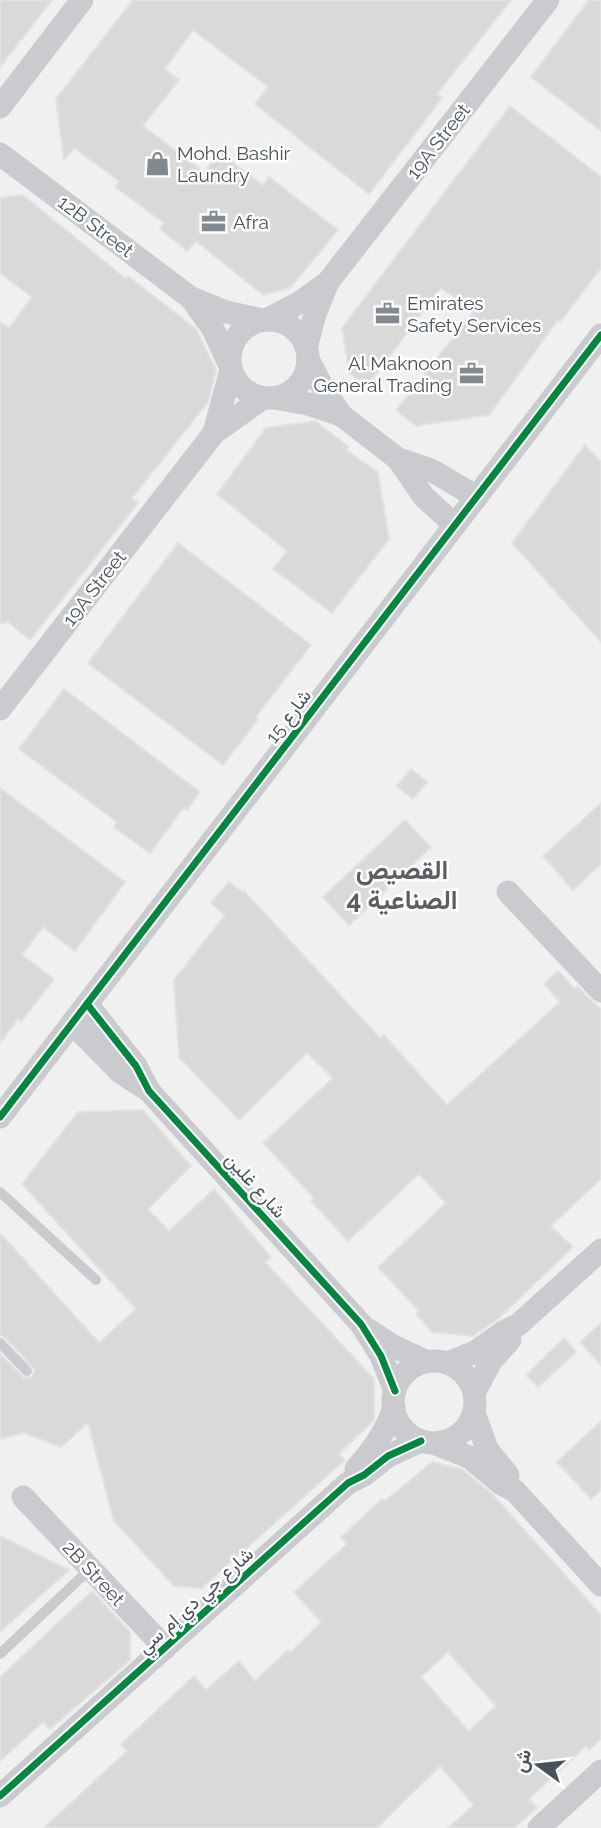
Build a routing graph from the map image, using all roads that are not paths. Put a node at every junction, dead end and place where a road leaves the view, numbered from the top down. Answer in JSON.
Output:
{"nodes":[{"id":1,"x":82,"y":0,"type":"edge"},
{"id":2,"x":548,"y":0,"type":"edge"},
{"id":3,"x":0,"y":107,"type":"edge"},
{"id":4,"x":0,"y":154,"type":"edge"},
{"id":5,"x":328,"y":282,"type":"junction"},
{"id":6,"x":191,"y":298,"type":"junction"},
{"id":7,"x":266,"y":320,"type":"junction"},
{"id":8,"x":601,"y":335,"type":"edge"},
{"id":9,"x":307,"y":353,"type":"junction"},
{"id":10,"x":230,"y":367,"type":"junction"},
{"id":11,"x":269,"y":398,"type":"junction"},
{"id":12,"x":341,"y":415,"type":"junction"},
{"id":13,"x":214,"y":433,"type":"junction"},
{"id":14,"x":398,"y":458,"type":"junction"},
{"id":15,"x":477,"y":497,"type":"junction"},
{"id":16,"x":454,"y":525,"type":"junction"},
{"id":17,"x":0,"y":709,"type":"edge"},
{"id":18,"x":508,"y":892,"type":"dead end"},
{"id":19,"x":601,"y":991,"type":"edge"},
{"id":20,"x":87,"y":1004,"type":"junction"},
{"id":21,"x":72,"y":1023,"type":"junction"},
{"id":22,"x":149,"y":1091,"type":"junction"},
{"id":23,"x":0,"y":1117,"type":"edge"},
{"id":24,"x":0,"y":1192,"type":"edge"},
{"id":25,"x":601,"y":1250,"type":"edge"},
{"id":26,"x":96,"y":1280,"type":"dead end"},
{"id":27,"x":361,"y":1324,"type":"junction"},
{"id":28,"x":518,"y":1325,"type":"junction"},
{"id":29,"x":0,"y":1343,"type":"edge"},
{"id":30,"x":437,"y":1363,"type":"junction"},
{"id":31,"x":27,"y":1371,"type":"dead end"},
{"id":32,"x":394,"y":1399,"type":"junction"},
{"id":33,"x":474,"y":1403,"type":"junction"},
{"id":34,"x":428,"y":1442,"type":"junction"},
{"id":35,"x":348,"y":1483,"type":"junction"},
{"id":36,"x":514,"y":1491,"type":"junction"},
{"id":37,"x":23,"y":1497,"type":"dead end"},
{"id":38,"x":90,"y":1569,"type":"junction"},
{"id":39,"x":601,"y":1585,"type":"edge"},
{"id":40,"x":164,"y":1648,"type":"junction"},
{"id":41,"x":0,"y":1654,"type":"edge"},
{"id":42,"x":601,"y":1771,"type":"edge"},
{"id":43,"x":0,"y":1796,"type":"edge"},
{"id":44,"x":539,"y":1828,"type":"edge"}],
"edges":[{"from":1,"to":3,"type":"street"},
{"from":2,"to":5,"type":"street","name":"19A Street"},
{"from":4,"to":6,"type":"street","name":"12B Street"},
{"from":5,"to":7,"type":"street"},
{"from":5,"to":9,"type":"street"},
{"from":6,"to":7,"type":"street"},
{"from":6,"to":10,"type":"street"},
{"from":7,"to":9,"type":"street"},
{"from":7,"to":10,"type":"street"},
{"from":8,"to":15,"type":"street","name":"شارع 15"},
{"from":9,"to":11,"type":"street"},
{"from":9,"to":12,"type":"street"},
{"from":10,"to":11,"type":"street"},
{"from":10,"to":13,"type":"street"},
{"from":11,"to":12,"type":"street"},
{"from":11,"to":13,"type":"street"},
{"from":12,"to":14,"type":"street"},
{"from":13,"to":17,"type":"street","name":"19A Street"},
{"from":14,"to":15,"type":"street"},
{"from":14,"to":16,"type":"street"},
{"from":15,"to":16,"type":"street","name":"شارع 15"},
{"from":16,"to":20,"type":"street","name":"شارع 15"},
{"from":18,"to":19,"type":"street"},
{"from":20,"to":21,"type":"street","name":"شارع 15"},
{"from":20,"to":22,"type":"street","name":"شارع غلين"},
{"from":21,"to":22,"type":"street","name":"شارع غلين"},
{"from":21,"to":23,"type":"street","name":"شارع 15"},
{"from":22,"to":27,"type":"street","name":"شارع غلين"},
{"from":24,"to":26,"type":"lane"},
{"from":25,"to":28,"type":"street"},
{"from":27,"to":30,"type":"street","name":"شارع غلين"},
{"from":27,"to":32,"type":"street","name":"شارع غلين"},
{"from":28,"to":30,"type":"street"},
{"from":28,"to":33,"type":"street"},
{"from":29,"to":31,"type":"lane"},
{"from":30,"to":32,"type":"street"},
{"from":30,"to":33,"type":"street","name":"شارع غلين"},
{"from":32,"to":34,"type":"street","name":"شارع غلين"},
{"from":32,"to":35,"type":"street","name":"شارع جي دي إم سي"},
{"from":33,"to":34,"type":"street"},
{"from":33,"to":36,"type":"street","name":"شارع غلين"},
{"from":34,"to":35,"type":"street","name":"شارع جي دي إم سي"},
{"from":34,"to":36,"type":"street","name":"شارع غلين"},
{"from":35,"to":40,"type":"street","name":"شارع جي دي إم سي"},
{"from":36,"to":39,"type":"street","name":"شارع غلين"},
{"from":37,"to":38,"type":"street","name":"2B Street"},
{"from":38,"to":40,"type":"street","name":"2B Street"},
{"from":38,"to":41,"type":"lane"},
{"from":40,"to":43,"type":"street","name":"شارع جي دي إم سي"},
{"from":42,"to":44,"type":"street"}]}
